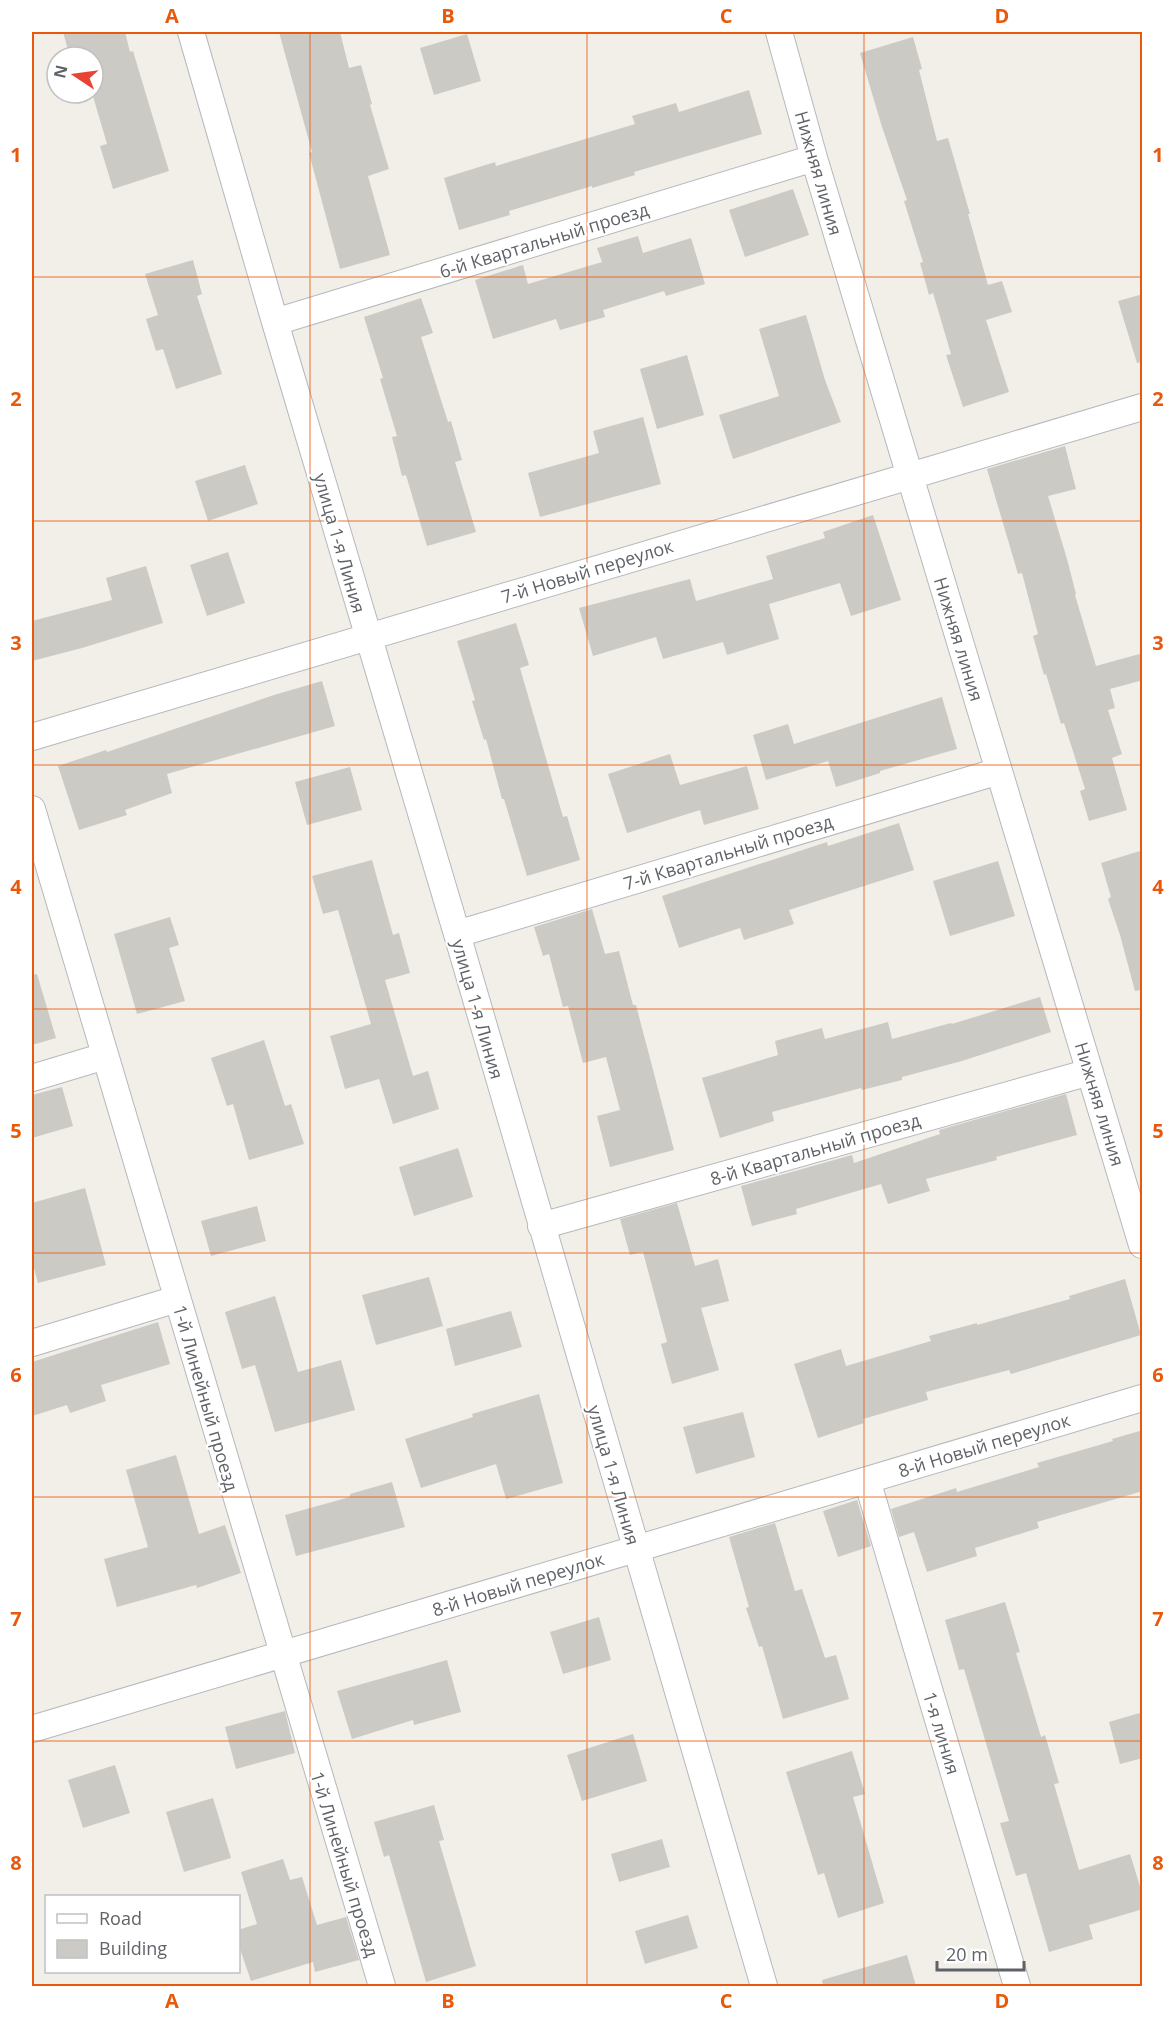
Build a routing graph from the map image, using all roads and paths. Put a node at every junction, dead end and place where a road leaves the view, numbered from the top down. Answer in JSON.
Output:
{"nodes":[{"id":1,"x":191,"y":32,"type":"edge"},
{"id":2,"x":779,"y":32,"type":"edge"},
{"id":3,"x":814,"y":158,"type":"junction"},
{"id":4,"x":275,"y":321,"type":"junction"},
{"id":5,"x":1143,"y":406,"type":"edge"},
{"id":6,"x":910,"y":475,"type":"junction"},
{"id":7,"x":368,"y":636,"type":"junction"},
{"id":8,"x":32,"y":737,"type":"edge"},
{"id":9,"x":999,"y":771,"type":"junction"},
{"id":10,"x":32,"y":809,"type":"edge"},
{"id":11,"x":457,"y":934,"type":"junction"},
{"id":12,"x":105,"y":1056,"type":"junction"},
{"id":13,"x":1090,"y":1072,"type":"junction"},
{"id":14,"x":32,"y":1078,"type":"edge"},
{"id":15,"x":541,"y":1226,"type":"junction"},
{"id":16,"x":1143,"y":1245,"type":"edge"},
{"id":17,"x":177,"y":1299,"type":"junction"},
{"id":18,"x":32,"y":1343,"type":"edge"},
{"id":19,"x":1143,"y":1398,"type":"edge"},
{"id":20,"x":867,"y":1480,"type":"junction"},
{"id":21,"x":635,"y":1549,"type":"junction"},
{"id":22,"x":282,"y":1654,"type":"junction"},
{"id":23,"x":32,"y":1729,"type":"edge"},
{"id":24,"x":374,"y":1984,"type":"edge"},
{"id":25,"x":764,"y":1986,"type":"edge"},
{"id":26,"x":1017,"y":1986,"type":"edge"}],
"edges":[{"from":1,"to":4,"type":"street","name":"улица 1-я Линия"},
{"from":2,"to":3,"type":"street","name":"Нижняя линия"},
{"from":3,"to":4,"type":"street","name":"6-й Квартальный проезд"},
{"from":3,"to":6,"type":"street","name":"Нижняя линия"},
{"from":4,"to":7,"type":"street","name":"улица 1-я Линия"},
{"from":5,"to":6,"type":"street","name":"7-й Новый переулок"},
{"from":6,"to":7,"type":"street","name":"7-й Новый переулок"},
{"from":6,"to":9,"type":"street","name":"Нижняя линия"},
{"from":7,"to":8,"type":"street","name":"7-й Новый переулок"},
{"from":7,"to":11,"type":"street","name":"улица 1-я Линия"},
{"from":9,"to":11,"type":"street","name":"7-й Квартальный проезд"},
{"from":9,"to":13,"type":"street","name":"Нижняя линия"},
{"from":10,"to":12,"type":"street","name":"1-й Линейный проезд"},
{"from":11,"to":15,"type":"street","name":"улица 1-я Линия"},
{"from":12,"to":14,"type":"street"},
{"from":12,"to":17,"type":"street","name":"1-й Линейный проезд"},
{"from":13,"to":15,"type":"street","name":"8-й Квартальный проезд"},
{"from":13,"to":16,"type":"street","name":"Нижняя линия"},
{"from":15,"to":21,"type":"street","name":"улица 1-я Линия"},
{"from":17,"to":18,"type":"street"},
{"from":17,"to":22,"type":"street","name":"1-й Линейный проезд"},
{"from":19,"to":20,"type":"street","name":"8-й Новый переулок"},
{"from":20,"to":21,"type":"street","name":"8-й Новый переулок"},
{"from":20,"to":26,"type":"street","name":"1-я линия"},
{"from":21,"to":22,"type":"street","name":"8-й Новый переулок"},
{"from":21,"to":25,"type":"street","name":"улица 1-я Линия"},
{"from":22,"to":23,"type":"street","name":"8-й Новый переулок"},
{"from":22,"to":24,"type":"street","name":"1-й Линейный проезд"}]}
